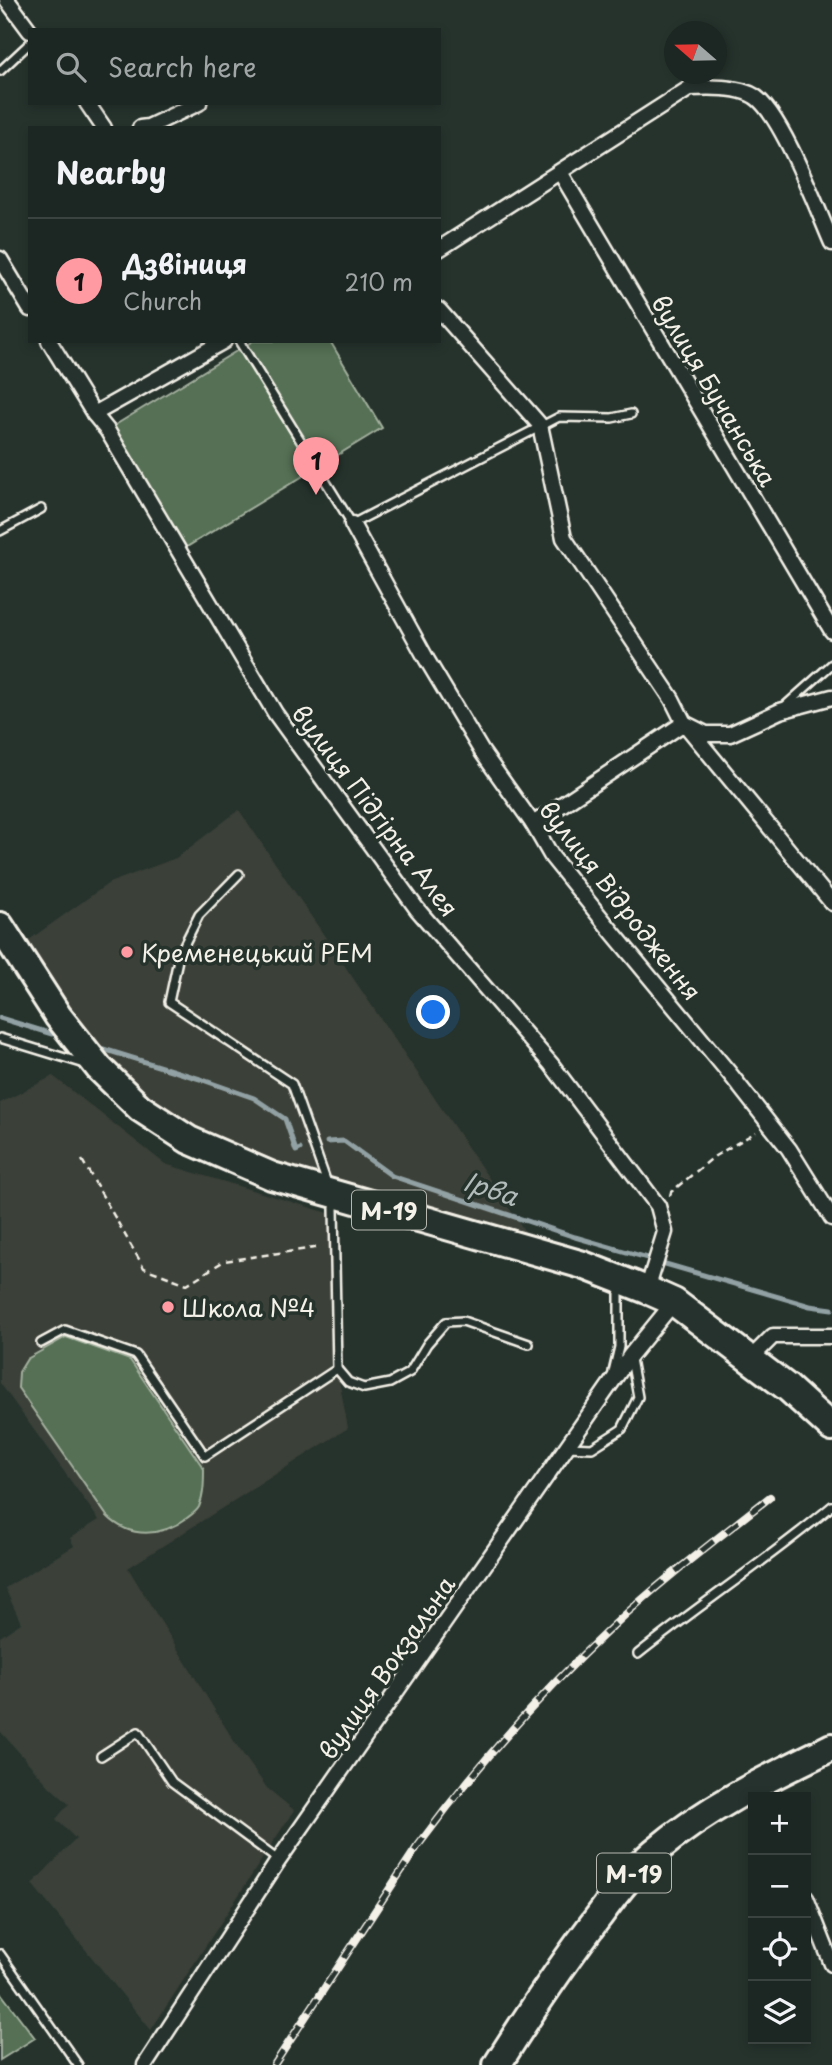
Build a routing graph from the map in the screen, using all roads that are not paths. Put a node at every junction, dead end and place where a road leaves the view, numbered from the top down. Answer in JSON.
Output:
{"nodes":[{"id":1,"x":7,"y":0,"type":"edge"},
{"id":2,"x":28,"y":28,"type":"edge"},
{"id":3,"x":28,"y":45,"type":"edge"},
{"id":4,"x":0,"y":71,"type":"edge"},
{"id":5,"x":88,"y":105,"type":"edge"},
{"id":6,"x":195,"y":105,"type":"edge"},
{"id":7,"x":103,"y":126,"type":"edge"},
{"id":8,"x":150,"y":126,"type":"edge"},
{"id":9,"x":560,"y":172,"type":"junction"},
{"id":10,"x":832,"y":243,"type":"edge"},
{"id":11,"x":441,"y":248,"type":"edge"},
{"id":12,"x":0,"y":259,"type":"edge"},
{"id":13,"x":28,"y":306,"type":"edge"},
{"id":14,"x":441,"y":312,"type":"edge"},
{"id":15,"x":50,"y":343,"type":"edge"},
{"id":16,"x":220,"y":343,"type":"edge"},
{"id":17,"x":240,"y":343,"type":"edge"},
{"id":18,"x":94,"y":414,"type":"junction"},
{"id":19,"x":631,"y":414,"type":"dead end"},
{"id":20,"x":540,"y":425,"type":"junction"},
{"id":21,"x":41,"y":509,"type":"dead end"},
{"id":22,"x":352,"y":524,"type":"junction"},
{"id":23,"x":0,"y":531,"type":"edge"},
{"id":24,"x":832,"y":631,"type":"edge"},
{"id":25,"x":832,"y":664,"type":"edge"},
{"id":26,"x":832,"y":696,"type":"edge"},
{"id":27,"x":780,"y":710,"type":"junction"},
{"id":28,"x":684,"y":723,"type":"junction"},
{"id":29,"x":533,"y":824,"type":"junction"},
{"id":30,"x":239,"y":874,"type":"dead end"},
{"id":31,"x":832,"y":903,"type":"edge"},
{"id":32,"x":0,"y":926,"type":"edge"},
{"id":33,"x":0,"y":1038,"type":"edge"},
{"id":34,"x":99,"y":1068,"type":"junction"},
{"id":35,"x":335,"y":1195,"type":"junction"},
{"id":36,"x":832,"y":1219,"type":"edge"},
{"id":37,"x":619,"y":1279,"type":"junction"},
{"id":38,"x":647,"y":1290,"type":"junction"},
{"id":39,"x":674,"y":1303,"type":"junction"},
{"id":40,"x":832,"y":1336,"type":"edge"},
{"id":41,"x":41,"y":1343,"type":"dead end"},
{"id":42,"x":529,"y":1344,"type":"dead end"},
{"id":43,"x":630,"y":1356,"type":"junction"},
{"id":44,"x":750,"y":1359,"type":"junction"},
{"id":45,"x":337,"y":1369,"type":"junction"},
{"id":46,"x":611,"y":1383,"type":"junction"},
{"id":47,"x":832,"y":1428,"type":"edge"},
{"id":48,"x":566,"y":1447,"type":"junction"},
{"id":49,"x":832,"y":1506,"type":"edge"},
{"id":50,"x":638,"y":1654,"type":"dead end"},
{"id":51,"x":832,"y":1747,"type":"edge"},
{"id":52,"x":101,"y":1756,"type":"dead end"},
{"id":53,"x":764,"y":1789,"type":"edge"},
{"id":54,"x":279,"y":1860,"type":"junction"},
{"id":55,"x":811,"y":1911,"type":"edge"},
{"id":56,"x":0,"y":1954,"type":"edge"},
{"id":57,"x":832,"y":1964,"type":"edge"},
{"id":58,"x":78,"y":2065,"type":"edge"},
{"id":59,"x":145,"y":2065,"type":"edge"},
{"id":60,"x":497,"y":2065,"type":"edge"}],
"edges":[{"from":1,"to":2,"type":"street"},
{"from":3,"to":4,"type":"lane"},
{"from":5,"to":7,"type":"street"},
{"from":6,"to":8,"type":"street"},
{"from":9,"to":10,"type":"street"},
{"from":9,"to":11,"type":"street"},
{"from":9,"to":24,"type":"street","name":"вулиця Бучанська"},
{"from":12,"to":13,"type":"street"},
{"from":14,"to":20,"type":"street"},
{"from":15,"to":18,"type":"street","name":"вулиця Підгірна Алея"},
{"from":16,"to":18,"type":"street"},
{"from":17,"to":22,"type":"lane"},
{"from":18,"to":38,"type":"street","name":"вулиця Підгірна Алея"},
{"from":19,"to":20,"type":"lane"},
{"from":20,"to":22,"type":"lane"},
{"from":20,"to":28,"type":"street"},
{"from":21,"to":23,"type":"lane"},
{"from":22,"to":29,"type":"street","name":"вулиця Відродження"},
{"from":25,"to":27,"type":"lane"},
{"from":26,"to":27,"type":"street"},
{"from":27,"to":28,"type":"street"},
{"from":28,"to":29,"type":"street"},
{"from":28,"to":31,"type":"street"},
{"from":29,"to":36,"type":"street","name":"вулиця Відродження"},
{"from":30,"to":35,"type":"lane"},
{"from":32,"to":34,"type":"highway","number":"М-19"},
{"from":33,"to":34,"type":"lane"},
{"from":34,"to":35,"type":"highway","number":"М-19"},
{"from":35,"to":37,"type":"highway","number":"М-19"},
{"from":35,"to":45,"type":"lane"},
{"from":37,"to":38,"type":"highway","number":"М-19"},
{"from":37,"to":46,"type":"lane"},
{"from":38,"to":39,"type":"highway","number":"М-19"},
{"from":39,"to":43,"type":"street","name":"вулиця Вокзальна"},
{"from":39,"to":44,"type":"highway","number":"М-19"},
{"from":40,"to":44,"type":"street"},
{"from":41,"to":45,"type":"lane"},
{"from":42,"to":45,"type":"lane"},
{"from":43,"to":46,"type":"street","name":"вулиця Вокзальна"},
{"from":43,"to":48,"type":"lane"},
{"from":44,"to":47,"type":"highway","number":"М-19"},
{"from":46,"to":48,"type":"street","name":"вулиця Вокзальна"},
{"from":48,"to":54,"type":"street","name":"вулиця Вокзальна"},
{"from":49,"to":50,"type":"lane"},
{"from":51,"to":53,"type":"highway","number":"М-19"},
{"from":52,"to":54,"type":"lane"},
{"from":53,"to":60,"type":"highway","number":"М-19"},
{"from":54,"to":59,"type":"street","name":"вулиця Вокзальна"},
{"from":55,"to":57,"type":"street"},
{"from":56,"to":58,"type":"lane"}]}
